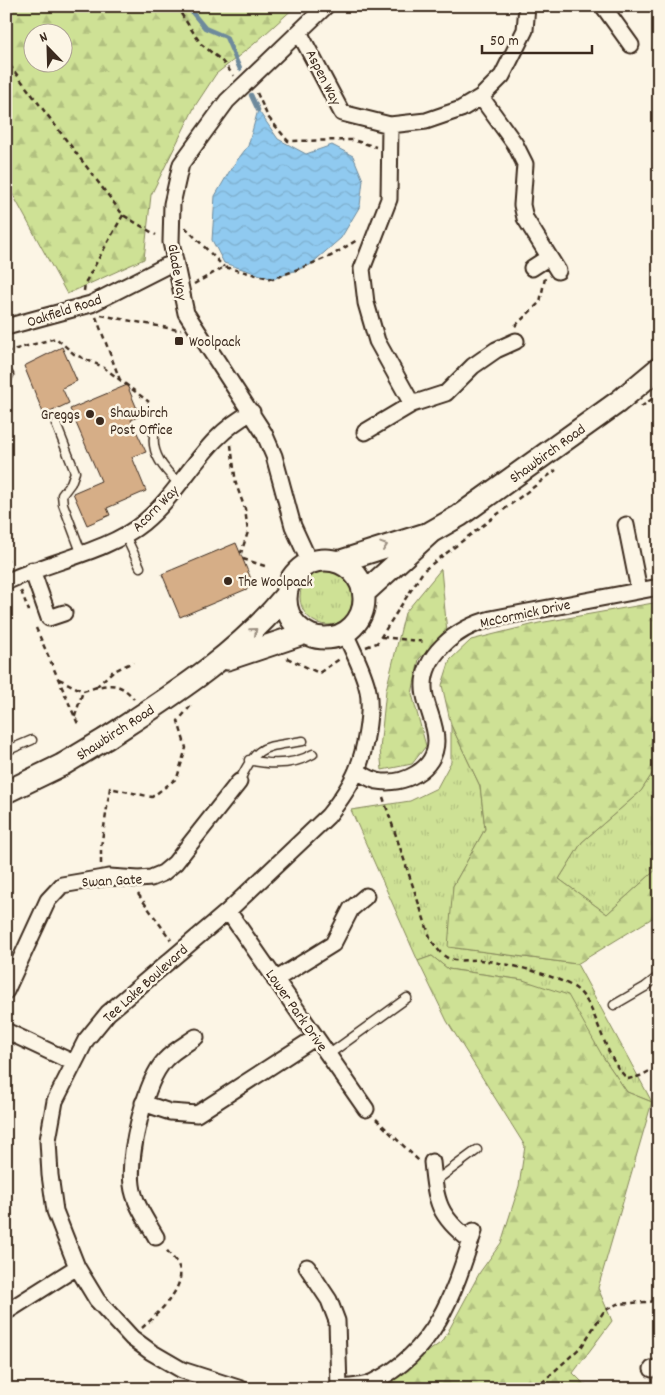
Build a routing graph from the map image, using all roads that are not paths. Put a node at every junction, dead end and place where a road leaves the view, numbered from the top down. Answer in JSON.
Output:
{"nodes":[{"id":1,"x":326,"y":6,"type":"edge"},
{"id":2,"x":527,"y":6,"type":"edge"},
{"id":3,"x":603,"y":6,"type":"edge"},
{"id":4,"x":299,"y":32,"type":"junction"},
{"id":5,"x":631,"y":45,"type":"dead end"},
{"id":6,"x":481,"y":97,"type":"junction"},
{"id":7,"x":390,"y":125,"type":"junction"},
{"id":8,"x":174,"y":264,"type":"junction"},
{"id":9,"x":558,"y":271,"type":"dead end"},
{"id":10,"x":6,"y":328,"type":"edge"},
{"id":11,"x":516,"y":341,"type":"road end"},
{"id":12,"x":659,"y":368,"type":"edge"},
{"id":13,"x":6,"y":371,"type":"edge"},
{"id":14,"x":6,"y":382,"type":"edge"},
{"id":15,"x":412,"y":404,"type":"junction"},
{"id":16,"x":252,"y":412,"type":"junction"},
{"id":17,"x":56,"y":424,"type":"dead end"},
{"id":18,"x":155,"y":431,"type":"dead end"},
{"id":19,"x":365,"y":432,"type":"dead end"},
{"id":20,"x":180,"y":484,"type":"junction"},
{"id":21,"x":626,"y":525,"type":"dead end"},
{"id":22,"x":431,"y":532,"type":"junction"},
{"id":23,"x":126,"y":537,"type":"junction"},
{"id":24,"x":81,"y":552,"type":"junction"},
{"id":25,"x":338,"y":562,"type":"junction"},
{"id":26,"x":310,"y":563,"type":"junction"},
{"id":27,"x":140,"y":567,"type":"dead end"},
{"id":28,"x":32,"y":570,"type":"junction"},
{"id":29,"x":11,"y":580,"type":"edge"},
{"id":30,"x":659,"y":587,"type":"edge"},
{"id":31,"x":638,"y":590,"type":"junction"},
{"id":32,"x":364,"y":593,"type":"junction"},
{"id":33,"x":286,"y":596,"type":"junction"},
{"id":34,"x":64,"y":612,"type":"dead end"},
{"id":35,"x":345,"y":633,"type":"junction"},
{"id":36,"x":306,"y":634,"type":"junction"},
{"id":37,"x":218,"y":662,"type":"junction"},
{"id":38,"x":32,"y":740,"type":"dead end"},
{"id":39,"x":303,"y":741,"type":"dead end"},
{"id":40,"x":6,"y":751,"type":"edge"},
{"id":41,"x":313,"y":754,"type":"dead end"},
{"id":42,"x":249,"y":760,"type":"junction"},
{"id":43,"x":357,"y":770,"type":"junction"},
{"id":44,"x":239,"y":782,"type":"joint"},
{"id":45,"x":6,"y":792,"type":"edge"},
{"id":46,"x":366,"y":896,"type":"dead end"},
{"id":47,"x":228,"y":911,"type":"junction"},
{"id":48,"x":12,"y":963,"type":"edge"},
{"id":49,"x":659,"y":976,"type":"edge"},
{"id":50,"x":276,"y":980,"type":"junction"},
{"id":51,"x":6,"y":991,"type":"edge"},
{"id":52,"x":407,"y":998,"type":"dead end"},
{"id":53,"x":614,"y":1005,"type":"dead end"},
{"id":54,"x":6,"y":1031,"type":"edge"},
{"id":55,"x":196,"y":1037,"type":"dead end"},
{"id":56,"x":316,"y":1037,"type":"junction"},
{"id":57,"x":328,"y":1055,"type":"junction"},
{"id":58,"x":74,"y":1063,"type":"junction"},
{"id":59,"x":144,"y":1103,"type":"junction"},
{"id":60,"x":366,"y":1109,"type":"road end"},
{"id":61,"x":477,"y":1150,"type":"dead end"},
{"id":62,"x":432,"y":1162,"type":"road end"},
{"id":63,"x":434,"y":1182,"type":"junction"},
{"id":64,"x":156,"y":1237,"type":"road end"},
{"id":65,"x":77,"y":1267,"type":"junction"},
{"id":66,"x":307,"y":1267,"type":"dead end"},
{"id":67,"x":6,"y":1312,"type":"edge"},
{"id":68,"x":337,"y":1388,"type":"edge"},
{"id":69,"x":241,"y":1389,"type":"edge"}],
"edges":[{"from":1,"to":4,"type":"street","name":"Glade Way"},
{"from":2,"to":6,"type":"street","name":"Aspen Way"},
{"from":3,"to":5,"type":"street"},
{"from":4,"to":7,"type":"street","name":"Aspen Way"},
{"from":4,"to":8,"type":"street","name":"Glade Way"},
{"from":6,"to":7,"type":"street","name":"Aspen Way"},
{"from":6,"to":9,"type":"street"},
{"from":7,"to":15,"type":"street"},
{"from":8,"to":10,"type":"street","name":"Oakfield Road"},
{"from":8,"to":16,"type":"street","name":"Glade Way"},
{"from":11,"to":15,"type":"street"},
{"from":12,"to":22,"type":"main road","name":"Shawbirch Road"},
{"from":13,"to":14,"type":"lane"},
{"from":15,"to":19,"type":"street"},
{"from":16,"to":20,"type":"street","name":"Acorn Way"},
{"from":16,"to":26,"type":"street","name":"Glade Way"},
{"from":17,"to":24,"type":"lane"},
{"from":18,"to":20,"type":"lane"},
{"from":20,"to":23,"type":"street","name":"Acorn Way"},
{"from":21,"to":31,"type":"street"},
{"from":25,"to":22,"type":"main road","name":"Shawbirch Road","one_way":true},
{"from":22,"to":32,"type":"main road","name":"Shawbirch Road"},
{"from":23,"to":24,"type":"street","name":"Acorn Way"},
{"from":23,"to":27,"type":"lane"},
{"from":24,"to":28,"type":"street","name":"Acorn Way"},
{"from":25,"to":26,"type":"main road"},
{"from":25,"to":32,"type":"main road"},
{"from":26,"to":33,"type":"main road"},
{"from":28,"to":29,"type":"street","name":"Acorn Way"},
{"from":28,"to":34,"type":"street"},
{"from":30,"to":31,"type":"street","name":"McCormick Drive"},
{"from":31,"to":43,"type":"street","name":"McCormick Drive"},
{"from":32,"to":35,"type":"main road"},
{"from":33,"to":36,"type":"main road"},
{"from":37,"to":33,"type":"main road","name":"Shawbirch Road","one_way":true},
{"from":35,"to":36,"type":"main road"},
{"from":35,"to":43,"type":"street","name":"Tee Lake Boulevard"},
{"from":36,"to":37,"type":"main road","name":"Shawbirch Road"},
{"from":37,"to":45,"type":"main road","name":"Shawbirch Road","bridge":true},
{"from":38,"to":40,"type":"lane"},
{"from":39,"to":42,"type":"lane"},
{"from":41,"to":42,"type":"lane"},
{"from":42,"to":44,"type":"lane"},
{"from":43,"to":47,"type":"street","name":"Tee Lake Boulevard"},
{"from":44,"to":48,"type":"street","name":"Swan Gate"},
{"from":46,"to":50,"type":"street"},
{"from":47,"to":50,"type":"street","name":"Lower Park Drive"},
{"from":47,"to":58,"type":"street","name":"Tee Lake Boulevard"},
{"from":48,"to":51,"type":"street","name":"Swan Gate"},
{"from":49,"to":53,"type":"lane"},
{"from":50,"to":56,"type":"street","name":"Lower Park Drive"},
{"from":52,"to":57,"type":"lane"},
{"from":54,"to":58,"type":"street"},
{"from":55,"to":59,"type":"street"},
{"from":56,"to":57,"type":"street","name":"Lower Park Drive"},
{"from":56,"to":59,"type":"street"},
{"from":57,"to":60,"type":"street","name":"Lower Park Drive"},
{"from":58,"to":65,"type":"street","name":"Tee Lake Boulevard"},
{"from":59,"to":64,"type":"street"},
{"from":61,"to":63,"type":"lane"},
{"from":62,"to":63,"type":"street"},
{"from":63,"to":68,"type":"street"},
{"from":65,"to":67,"type":"street"},
{"from":65,"to":69,"type":"street","name":"Tee Lake Boulevard"},
{"from":66,"to":68,"type":"street"}]}
